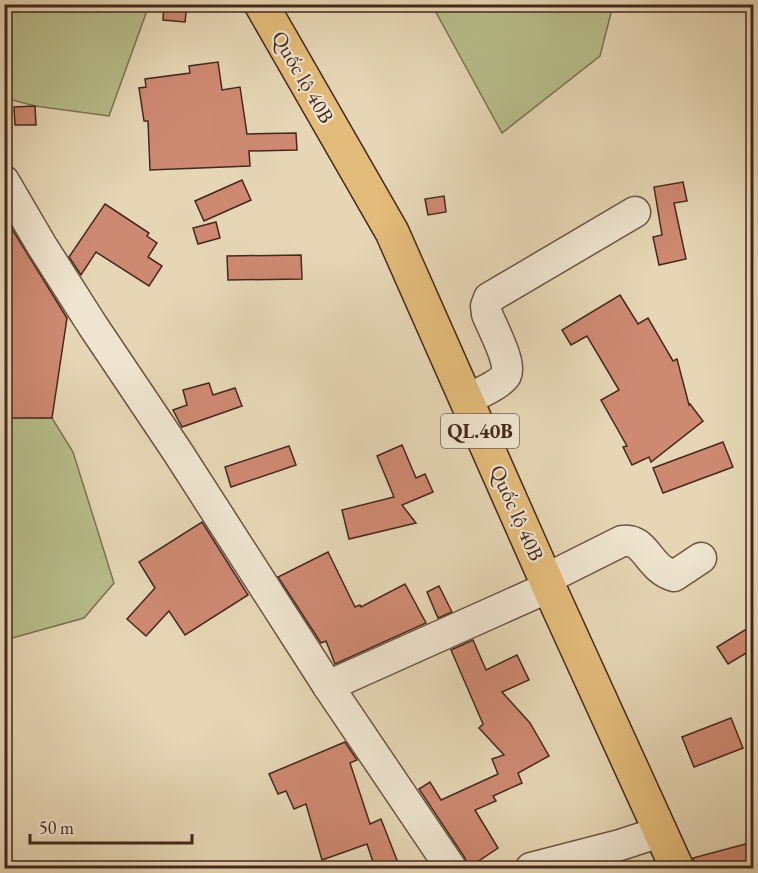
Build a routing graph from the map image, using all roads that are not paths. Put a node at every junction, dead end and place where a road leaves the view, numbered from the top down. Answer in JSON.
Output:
{"nodes":[{"id":1,"x":261,"y":4,"type":"edge"},
{"id":2,"x":4,"y":181,"type":"edge"},
{"id":3,"x":635,"y":212,"type":"dead end"},
{"id":4,"x":466,"y":400,"type":"junction"},
{"id":5,"x":701,"y":558,"type":"dead end"},
{"id":6,"x":547,"y":583,"type":"junction"},
{"id":7,"x":328,"y":686,"type":"junction"},
{"id":8,"x":660,"y":832,"type":"junction"},
{"id":9,"x":451,"y":868,"type":"edge"},
{"id":10,"x":531,"y":868,"type":"edge"},
{"id":11,"x":677,"y":868,"type":"edge"}],
"edges":[{"from":1,"to":4,"type":"highway","name":"Quốc lộ 40B","number":"QL.40B"},
{"from":2,"to":7,"type":"street"},
{"from":3,"to":4,"type":"street"},
{"from":4,"to":6,"type":"highway","name":"Quốc lộ 40B","number":"QL.40B"},
{"from":5,"to":6,"type":"street"},
{"from":6,"to":7,"type":"street"},
{"from":6,"to":8,"type":"highway","name":"Quốc lộ 40B","number":"QL.40B"},
{"from":7,"to":9,"type":"street"},
{"from":8,"to":10,"type":"street"},
{"from":8,"to":11,"type":"highway","name":"Quốc lộ 40B","number":"QL.40B"}]}
